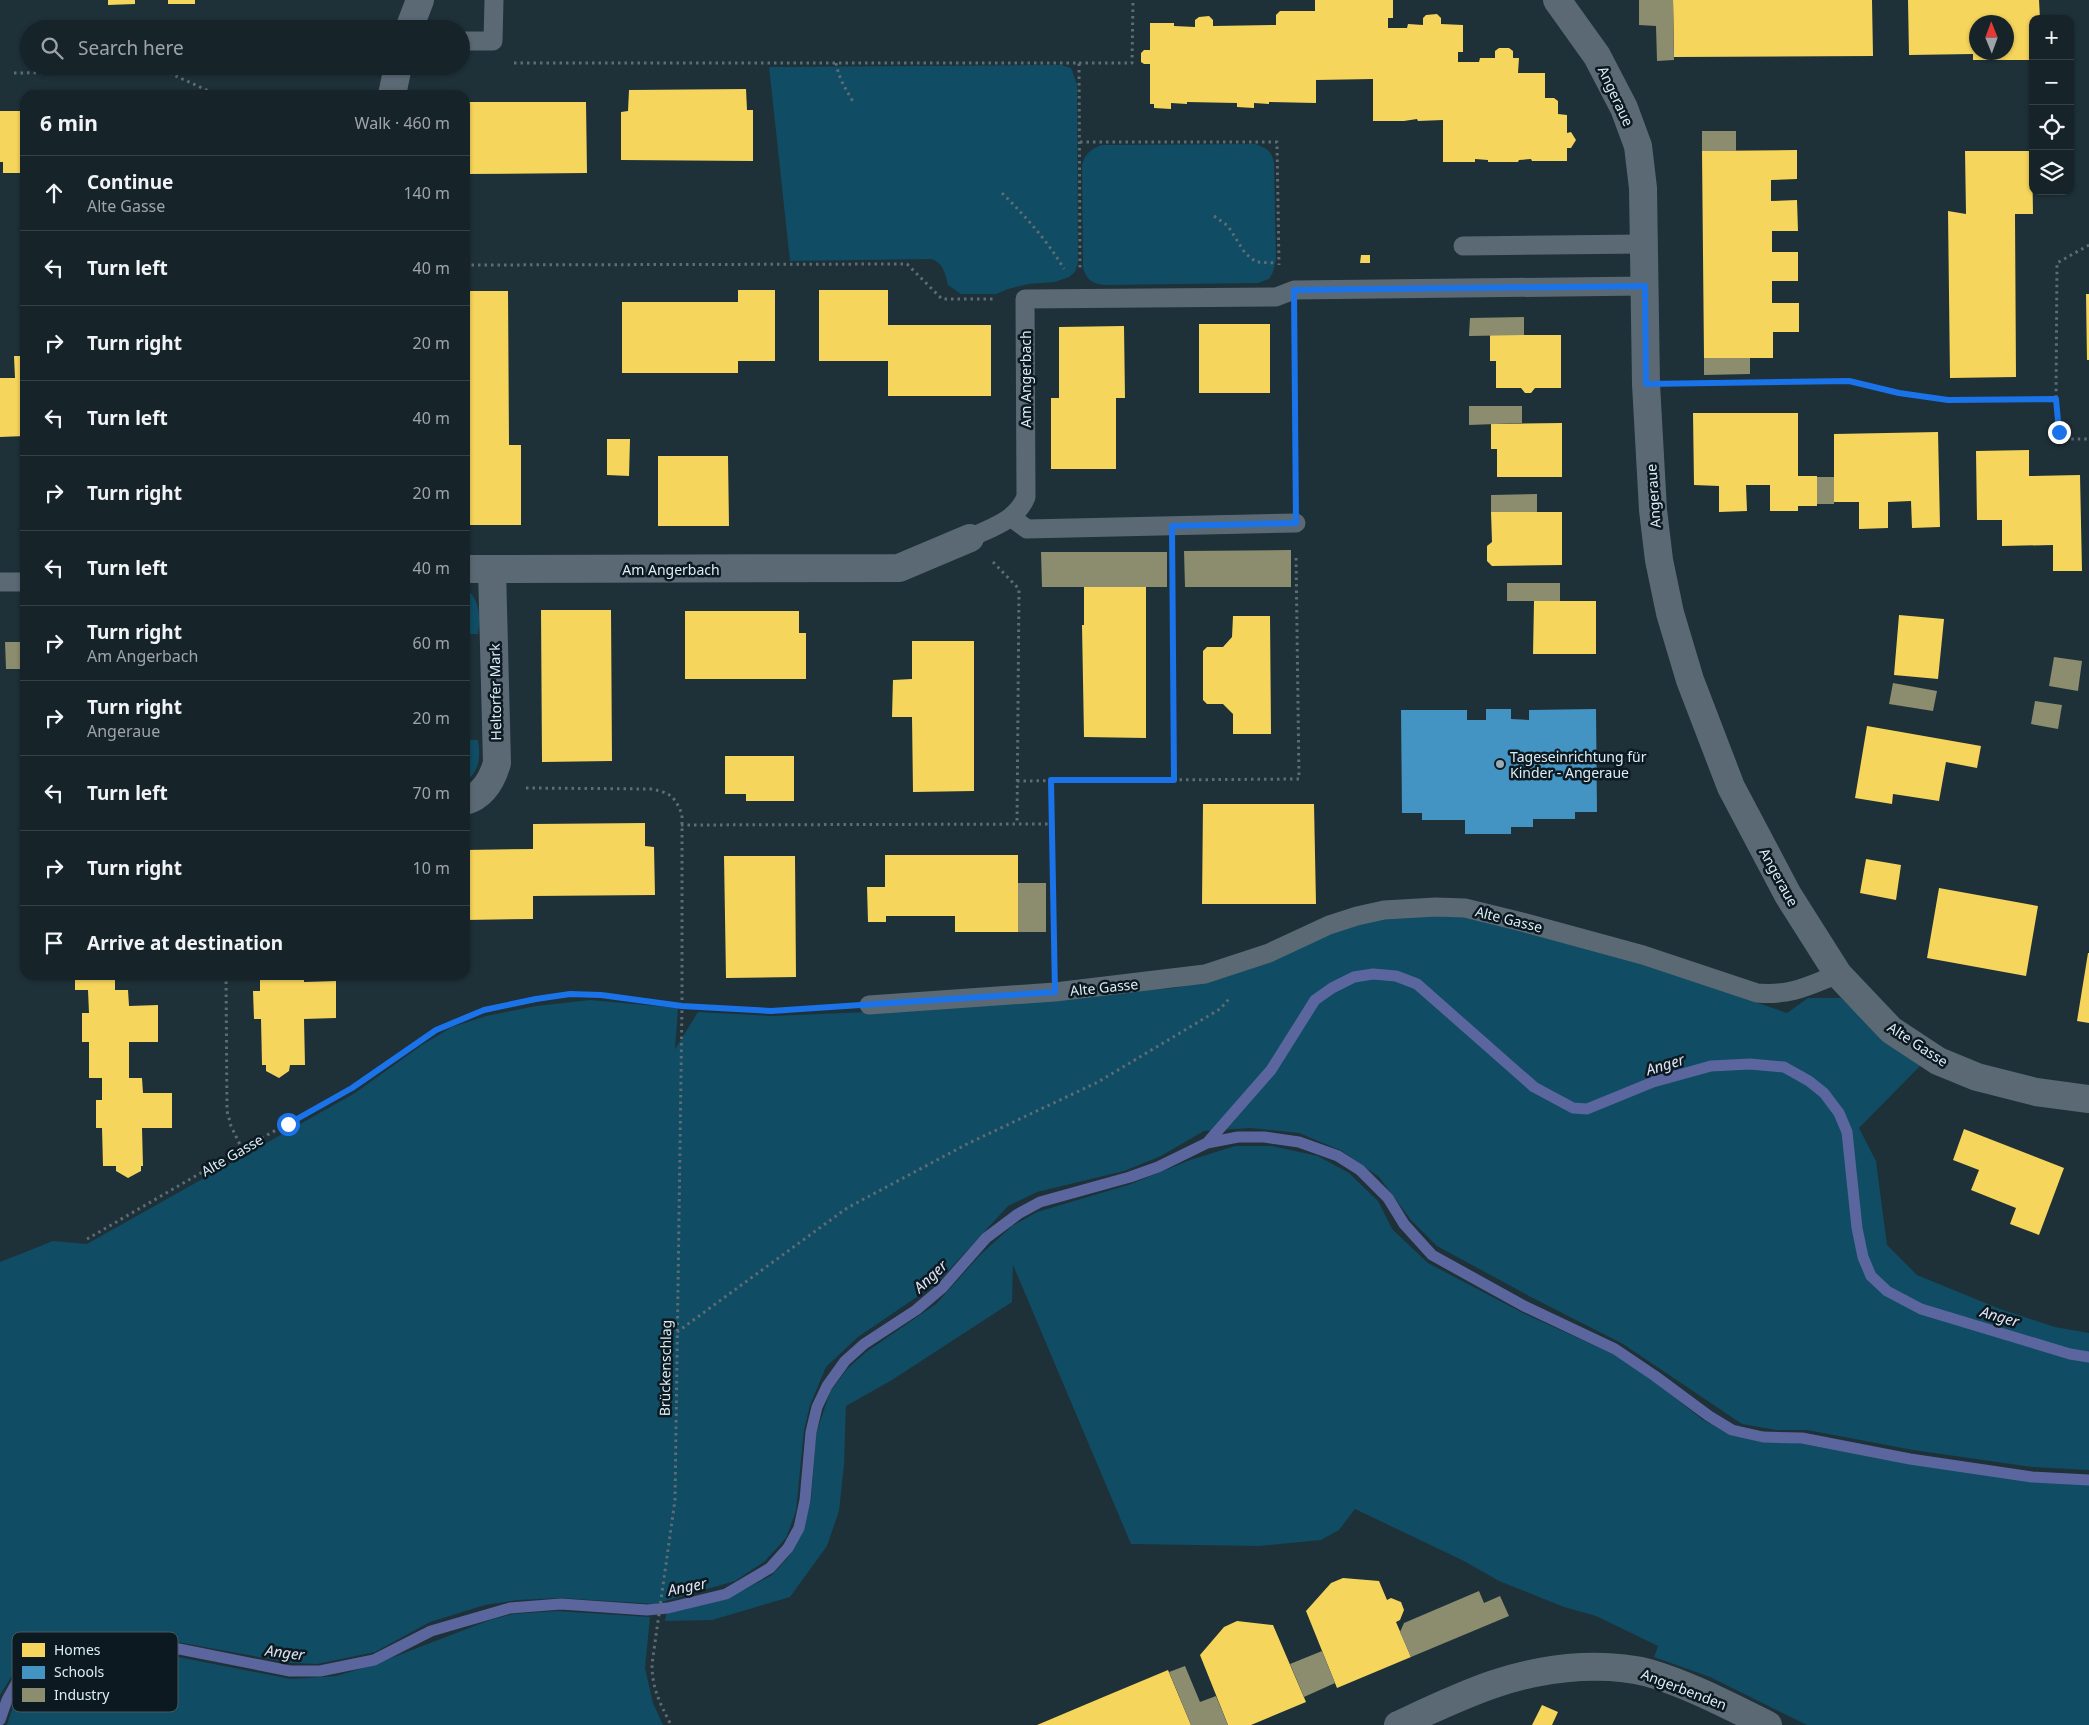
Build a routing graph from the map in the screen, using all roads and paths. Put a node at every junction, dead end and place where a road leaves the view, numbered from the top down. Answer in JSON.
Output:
{"nodes":[{"id":1,"x":420,"y":0,"type":"edge"},
{"id":2,"x":494,"y":0,"type":"edge"},
{"id":3,"x":1132,"y":0,"type":"edge"},
{"id":4,"x":1558,"y":0,"type":"edge"},
{"id":5,"x":412,"y":20,"type":"edge"},
{"id":6,"x":470,"y":41,"type":"edge"},
{"id":7,"x":511,"y":63,"type":"dead end"},
{"id":8,"x":836,"y":63,"type":"junction"},
{"id":9,"x":1079,"y":63,"type":"junction"},
{"id":10,"x":14,"y":73,"type":"dead end"},
{"id":11,"x":20,"y":73,"type":"edge"},
{"id":12,"x":174,"y":75,"type":"edge"},
{"id":13,"x":394,"y":84,"type":"edge"},
{"id":14,"x":206,"y":90,"type":"edge"},
{"id":15,"x":273,"y":90,"type":"edge"},
{"id":16,"x":854,"y":103,"type":"dead end"},
{"id":17,"x":1080,"y":142,"type":"junction"},
{"id":18,"x":1002,"y":193,"type":"dead end"},
{"id":19,"x":1214,"y":216,"type":"dead end"},
{"id":20,"x":1644,"y":244,"type":"junction"},
{"id":21,"x":2089,"y":245,"type":"edge"},
{"id":22,"x":1462,"y":246,"type":"dead end"},
{"id":23,"x":1279,"y":263,"type":"junction"},
{"id":24,"x":470,"y":265,"type":"edge"},
{"id":25,"x":1645,"y":286,"type":"junction"},
{"id":26,"x":1289,"y":292,"type":"junction"},
{"id":27,"x":1080,"y":298,"type":"junction"},
{"id":28,"x":1025,"y":299,"type":"junction"},
{"id":29,"x":1646,"y":384,"type":"junction"},
{"id":30,"x":2056,"y":399,"type":"junction"},
{"id":31,"x":2089,"y":439,"type":"edge"},
{"id":32,"x":1012,"y":518,"type":"junction"},
{"id":33,"x":1296,"y":523,"type":"junction"},
{"id":34,"x":1172,"y":526,"type":"junction"},
{"id":35,"x":970,"y":538,"type":"junction"},
{"id":36,"x":470,"y":569,"type":"edge"},
{"id":37,"x":492,"y":569,"type":"junction"},
{"id":38,"x":0,"y":582,"type":"edge"},
{"id":39,"x":20,"y":582,"type":"edge"},
{"id":40,"x":493,"y":778,"type":"junction"},
{"id":41,"x":1051,"y":780,"type":"junction"},
{"id":42,"x":1174,"y":780,"type":"junction"},
{"id":43,"x":1018,"y":781,"type":"junction"},
{"id":44,"x":470,"y":800,"type":"edge"},
{"id":45,"x":1017,"y":824,"type":"junction"},
{"id":46,"x":1052,"y":824,"type":"junction"},
{"id":47,"x":681,"y":825,"type":"junction"},
{"id":48,"x":1838,"y":974,"type":"junction"},
{"id":49,"x":226,"y":980,"type":"edge"},
{"id":50,"x":1055,"y":992,"type":"junction"},
{"id":51,"x":1232,"y":995,"type":"dead end"},
{"id":52,"x":869,"y":1005,"type":"joint"},
{"id":53,"x":682,"y":1006,"type":"junction"},
{"id":54,"x":2089,"y":1099,"type":"edge"},
{"id":55,"x":242,"y":1149,"type":"junction"},
{"id":56,"x":87,"y":1239,"type":"dead end"},
{"id":57,"x":677,"y":1332,"type":"junction"},
{"id":58,"x":670,"y":1725,"type":"edge"},
{"id":59,"x":1398,"y":1725,"type":"edge"},
{"id":60,"x":1768,"y":1725,"type":"edge"}],
"edges":[{"from":1,"to":5,"type":"street"},
{"from":2,"to":6,"type":"lane"},
{"from":3,"to":9,"type":"path"},
{"from":4,"to":20,"type":"street","name":"Angeraue"},
{"from":7,"to":8,"type":"path"},
{"from":8,"to":9,"type":"path"},
{"from":8,"to":16,"type":"path"},
{"from":9,"to":17,"type":"path"},
{"from":10,"to":11,"type":"path"},
{"from":12,"to":14,"type":"path"},
{"from":13,"to":15,"type":"path"},
{"from":17,"to":23,"type":"path"},
{"from":17,"to":27,"type":"path"},
{"from":18,"to":27,"type":"path"},
{"from":19,"to":23,"type":"path"},
{"from":20,"to":22,"type":"lane"},
{"from":20,"to":25,"type":"street","name":"Angeraue"},
{"from":21,"to":30,"type":"path"},
{"from":23,"to":26,"type":"path"},
{"from":24,"to":28,"type":"path"},
{"from":25,"to":26,"type":"lane"},
{"from":25,"to":29,"type":"street","name":"Angeraue"},
{"from":26,"to":27,"type":"lane"},
{"from":26,"to":33,"type":"path"},
{"from":27,"to":28,"type":"lane"},
{"from":28,"to":32,"type":"lane","name":"Am Angerbach"},
{"from":29,"to":30,"type":"path"},
{"from":29,"to":48,"type":"street","name":"Angeraue"},
{"from":30,"to":31,"type":"path"},
{"from":32,"to":34,"type":"lane"},
{"from":32,"to":35,"type":"lane","name":"Am Angerbach"},
{"from":33,"to":34,"type":"lane"},
{"from":33,"to":42,"type":"path"},
{"from":34,"to":42,"type":"path"},
{"from":35,"to":37,"type":"street","name":"Am Angerbach"},
{"from":35,"to":43,"type":"path"},
{"from":36,"to":37,"type":"street","name":"Am Angerbach"},
{"from":37,"to":40,"type":"street","name":"Heltorfer Mark"},
{"from":38,"to":39,"type":"lane"},
{"from":40,"to":44,"type":"street"},
{"from":40,"to":47,"type":"path","name":"Brückenschlag"},
{"from":41,"to":42,"type":"path"},
{"from":41,"to":43,"type":"path"},
{"from":41,"to":46,"type":"path"},
{"from":43,"to":45,"type":"path"},
{"from":45,"to":46,"type":"path"},
{"from":45,"to":47,"type":"path"},
{"from":46,"to":50,"type":"path"},
{"from":47,"to":53,"type":"path","name":"Brückenschlag"},
{"from":48,"to":50,"type":"lane","name":"Alte Gasse"},
{"from":48,"to":54,"type":"street","name":"Alte Gasse"},
{"from":49,"to":55,"type":"path"},
{"from":50,"to":52,"type":"lane","name":"Alte Gasse"},
{"from":51,"to":57,"type":"path"},
{"from":52,"to":53,"type":"path","name":"Alte Gasse"},
{"from":53,"to":55,"type":"path","name":"Alte Gasse"},
{"from":53,"to":57,"type":"path","name":"Brückenschlag"},
{"from":55,"to":56,"type":"path","name":"Alte Gasse"},
{"from":57,"to":58,"type":"path","name":"Brückenschlag"},
{"from":59,"to":60,"type":"street","name":"Angerbenden"}]}
